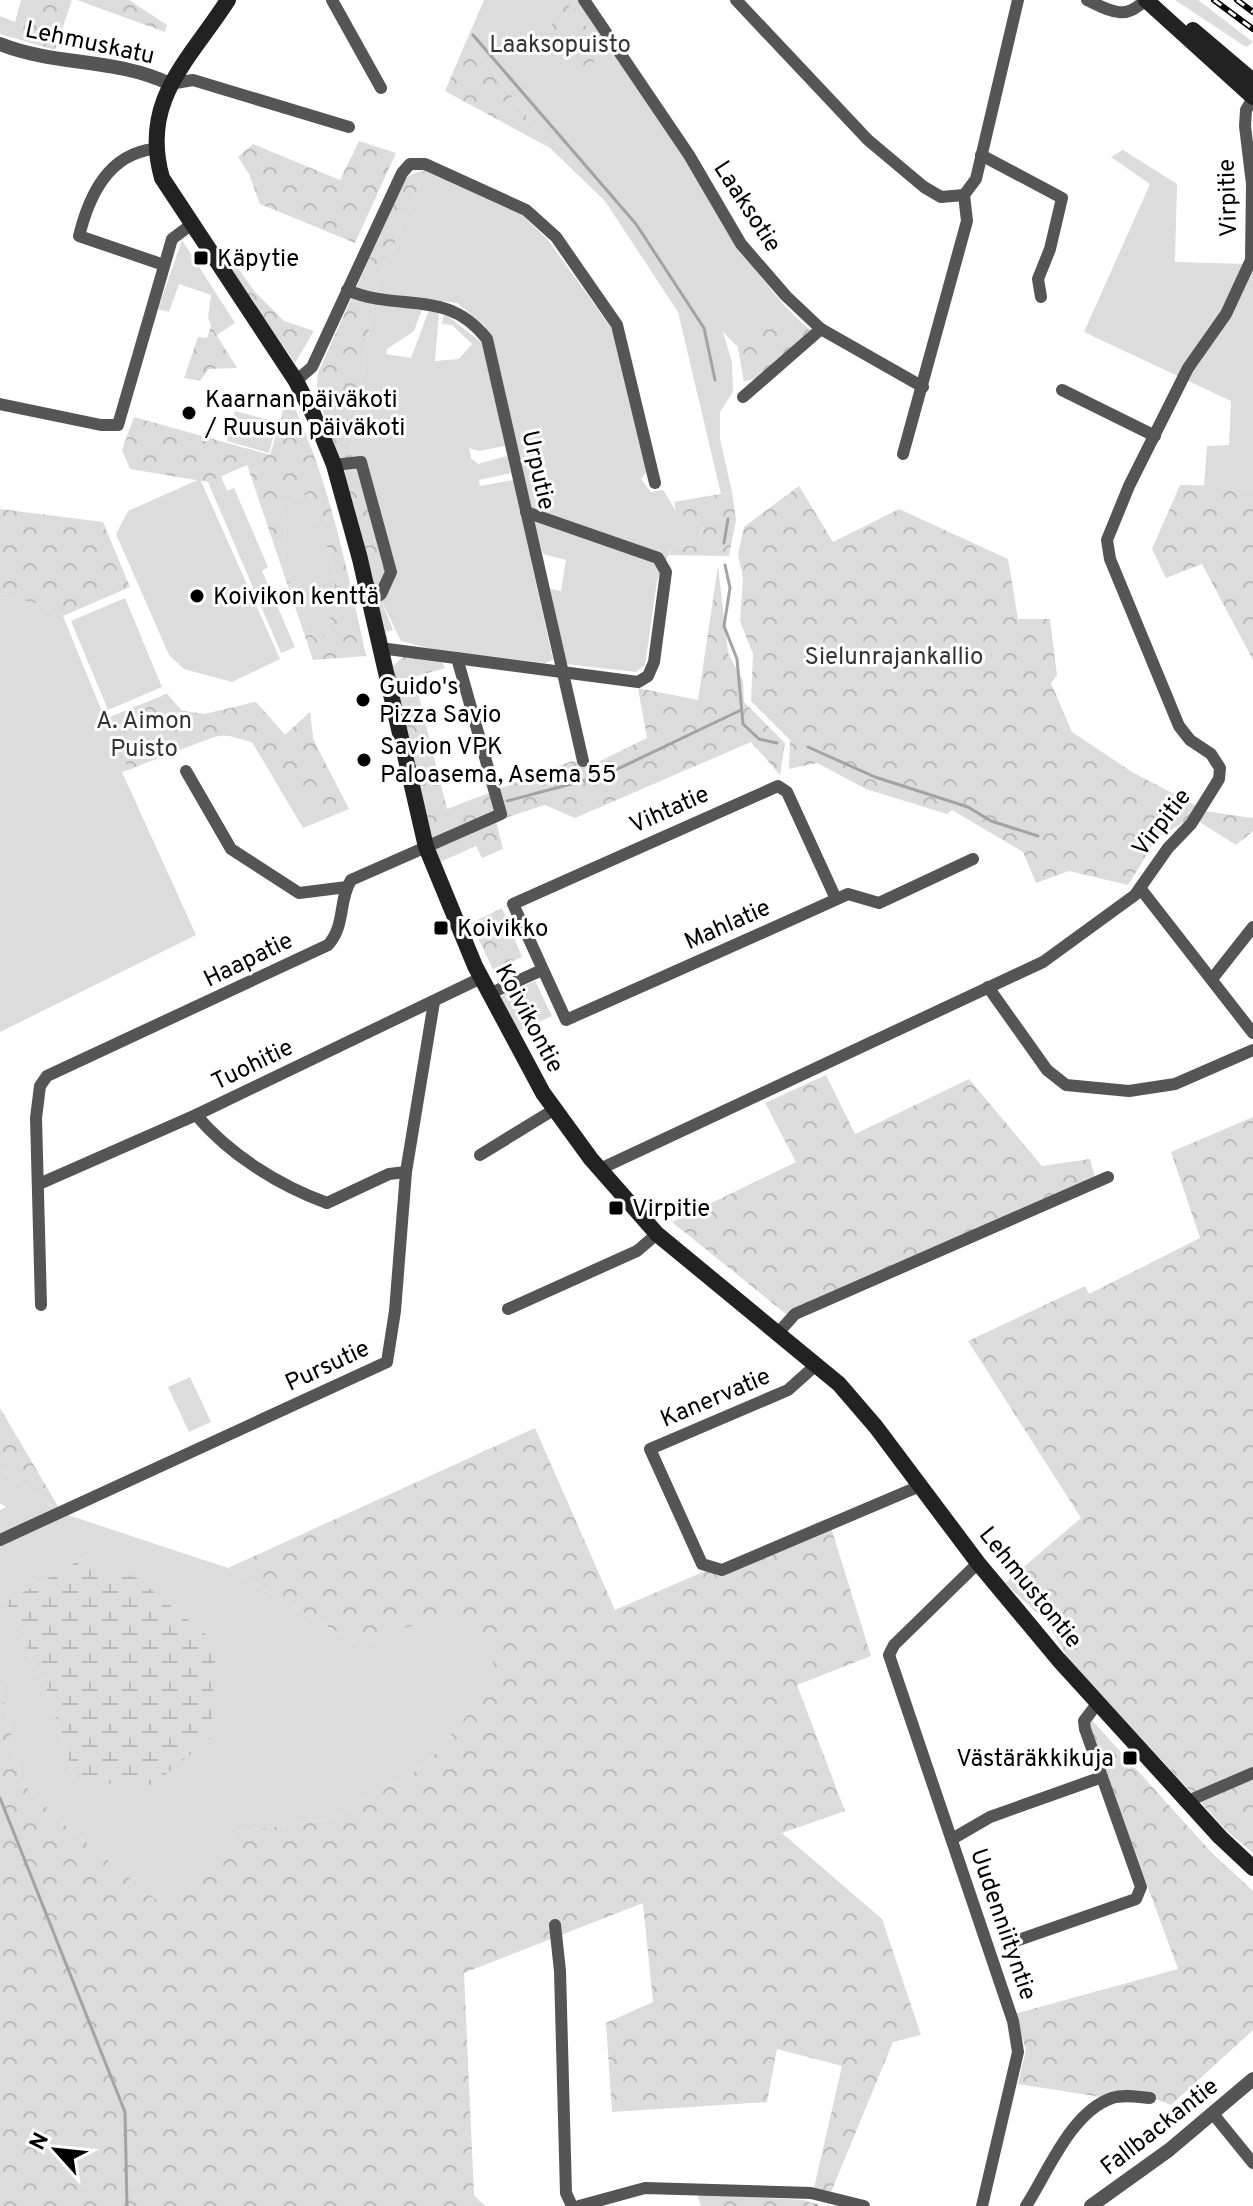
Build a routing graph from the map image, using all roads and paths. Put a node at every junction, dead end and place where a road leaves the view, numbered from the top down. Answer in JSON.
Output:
{"nodes":[{"id":1,"x":228,"y":0,"type":"edge"},
{"id":2,"x":332,"y":0,"type":"edge"},
{"id":3,"x":584,"y":0,"type":"edge"},
{"id":4,"x":736,"y":0,"type":"edge"},
{"id":5,"x":1018,"y":0,"type":"edge"},
{"id":6,"x":1087,"y":0,"type":"edge"},
{"id":7,"x":1146,"y":0,"type":"edge"},
{"id":8,"x":1158,"y":0,"type":"edge"},
{"id":9,"x":0,"y":44,"type":"edge"},
{"id":10,"x":170,"y":84,"type":"junction"},
{"id":11,"x":381,"y":88,"type":"dead end"},
{"id":12,"x":1251,"y":88,"type":"edge"},
{"id":13,"x":349,"y":127,"type":"dead end"},
{"id":14,"x":154,"y":149,"type":"junction"},
{"id":15,"x":981,"y":155,"type":"junction"},
{"id":16,"x":964,"y":195,"type":"junction"},
{"id":17,"x":192,"y":224,"type":"junction"},
{"id":18,"x":164,"y":265,"type":"junction"},
{"id":19,"x":347,"y":290,"type":"junction"},
{"id":20,"x":1041,"y":297,"type":"dead end"},
{"id":21,"x":821,"y":329,"type":"junction"},
{"id":22,"x":296,"y":381,"type":"junction"},
{"id":23,"x":923,"y":387,"type":"junction"},
{"id":24,"x":1062,"y":390,"type":"dead end"},
{"id":25,"x":743,"y":397,"type":"dead end"},
{"id":26,"x":0,"y":404,"type":"edge"},
{"id":27,"x":1155,"y":436,"type":"junction"},
{"id":28,"x":903,"y":454,"type":"dead end"},
{"id":29,"x":334,"y":465,"type":"junction"},
{"id":30,"x":655,"y":483,"type":"dead end"},
{"id":31,"x":526,"y":512,"type":"junction"},
{"id":32,"x":371,"y":601,"type":"junction"},
{"id":33,"x":380,"y":648,"type":"junction"},
{"id":34,"x":457,"y":658,"type":"junction"},
{"id":35,"x":561,"y":670,"type":"junction"},
{"id":36,"x":583,"y":761,"type":"dead end"},
{"id":37,"x":186,"y":771,"type":"dead end"},
{"id":38,"x":426,"y":847,"type":"junction"},
{"id":39,"x":973,"y":859,"type":"dead end"},
{"id":40,"x":347,"y":887,"type":"junction"},
{"id":41,"x":1140,"y":888,"type":"junction"},
{"id":42,"x":836,"y":899,"type":"junction"},
{"id":43,"x":1253,"y":927,"type":"edge"},
{"id":44,"x":536,"y":955,"type":"joint"},
{"id":45,"x":542,"y":970,"type":"junction"},
{"id":46,"x":481,"y":978,"type":"junction"},
{"id":47,"x":1212,"y":979,"type":"junction"},
{"id":48,"x":988,"y":987,"type":"junction"},
{"id":49,"x":489,"y":994,"type":"junction"},
{"id":50,"x":434,"y":1002,"type":"junction"},
{"id":51,"x":1253,"y":1033,"type":"edge"},
{"id":52,"x":1253,"y":1050,"type":"edge"},
{"id":53,"x":555,"y":1109,"type":"junction"},
{"id":54,"x":196,"y":1115,"type":"junction"},
{"id":55,"x":480,"y":1155,"type":"dead end"},
{"id":56,"x":600,"y":1169,"type":"junction"},
{"id":57,"x":406,"y":1172,"type":"junction"},
{"id":58,"x":1108,"y":1177,"type":"dead end"},
{"id":59,"x":39,"y":1184,"type":"junction"},
{"id":60,"x":657,"y":1234,"type":"junction"},
{"id":61,"x":41,"y":1305,"type":"dead end"},
{"id":62,"x":508,"y":1309,"type":"dead end"},
{"id":63,"x":779,"y":1332,"type":"junction"},
{"id":64,"x":817,"y":1364,"type":"junction"},
{"id":65,"x":920,"y":1486,"type":"junction"},
{"id":66,"x":0,"y":1540,"type":"edge"},
{"id":67,"x":978,"y":1563,"type":"junction"},
{"id":68,"x":1097,"y":1704,"type":"junction"},
{"id":69,"x":1253,"y":1773,"type":"edge"},
{"id":70,"x":1102,"y":1777,"type":"junction"},
{"id":71,"x":1188,"y":1801,"type":"junction"},
{"id":72,"x":952,"y":1839,"type":"junction"},
{"id":73,"x":1253,"y":1868,"type":"edge"},
{"id":74,"x":555,"y":1925,"type":"dead end"},
{"id":75,"x":1007,"y":1944,"type":"dead end"},
{"id":76,"x":1253,"y":2079,"type":"edge"},
{"id":77,"x":1150,"y":2098,"type":"dead end"},
{"id":78,"x":1214,"y":2115,"type":"junction"},
{"id":79,"x":1253,"y":2163,"type":"edge"},
{"id":80,"x":572,"y":2206,"type":"edge"},
{"id":81,"x":579,"y":2206,"type":"edge"},
{"id":82,"x":864,"y":2206,"type":"edge"},
{"id":83,"x":982,"y":2206,"type":"edge"},
{"id":84,"x":1026,"y":2206,"type":"edge"},
{"id":85,"x":1091,"y":2206,"type":"edge"}],
"edges":[{"from":1,"to":10,"type":"main road","name":"Koivikontie"},
{"from":2,"to":11,"type":"street"},
{"from":3,"to":21,"type":"street","name":"Laaksotie"},
{"from":4,"to":16,"type":"street"},
{"from":5,"to":15,"type":"street"},
{"from":6,"to":7,"type":"street"},
{"from":7,"to":12,"type":"main road"},
{"from":8,"to":12,"type":"main road"},
{"from":9,"to":10,"type":"street","name":"Lehmuskatu"},
{"from":10,"to":13,"type":"street"},
{"from":10,"to":14,"type":"main road","name":"Koivikontie"},
{"from":12,"to":27,"type":"street","name":"Virpitie"},
{"from":14,"to":17,"type":"main road","name":"Koivikontie"},
{"from":14,"to":18,"type":"street"},
{"from":15,"to":16,"type":"street"},
{"from":15,"to":20,"type":"street"},
{"from":16,"to":23,"type":"street"},
{"from":17,"to":18,"type":"street"},
{"from":17,"to":22,"type":"main road","name":"Koivikontie"},
{"from":18,"to":26,"type":"street"},
{"from":19,"to":22,"type":"street"},
{"from":19,"to":30,"type":"street"},
{"from":19,"to":31,"type":"street","name":"Urputie"},
{"from":21,"to":23,"type":"street","name":"Laaksotie"},
{"from":21,"to":25,"type":"street"},
{"from":22,"to":29,"type":"main road","name":"Koivikontie"},
{"from":23,"to":28,"type":"street"},
{"from":24,"to":27,"type":"street"},
{"from":27,"to":41,"type":"street","name":"Virpitie"},
{"from":29,"to":32,"type":"main road","name":"Koivikontie"},
{"from":29,"to":32,"type":"street"},
{"from":31,"to":35,"type":"street","name":"Urputie"},
{"from":31,"to":35,"type":"street"},
{"from":32,"to":33,"type":"main road","name":"Koivikontie"},
{"from":33,"to":34,"type":"street"},
{"from":33,"to":38,"type":"main road","name":"Koivikontie"},
{"from":34,"to":35,"type":"street"},
{"from":34,"to":38,"type":"street"},
{"from":35,"to":36,"type":"street","name":"Urputie"},
{"from":37,"to":40,"type":"street"},
{"from":38,"to":40,"type":"street"},
{"from":38,"to":46,"type":"main road","name":"Koivikontie"},
{"from":39,"to":42,"type":"street","name":"Mahlatie"},
{"from":40,"to":59,"type":"street","name":"Haapatie"},
{"from":41,"to":47,"type":"street"},
{"from":41,"to":48,"type":"street","name":"Virpitie"},
{"from":42,"to":44,"type":"street","name":"Vihtatie"},
{"from":42,"to":45,"type":"street","name":"Mahlatie"},
{"from":43,"to":47,"type":"street"},
{"from":44,"to":45,"type":"street","name":"Mahlatie"},
{"from":45,"to":49,"type":"street"},
{"from":46,"to":49,"type":"main road","name":"Koivikontie"},
{"from":46,"to":50,"type":"street","name":"Tuohitie"},
{"from":47,"to":51,"type":"street"},
{"from":48,"to":52,"type":"street"},
{"from":48,"to":56,"type":"street","name":"Virpitie"},
{"from":49,"to":53,"type":"main road","name":"Koivikontie"},
{"from":50,"to":54,"type":"street","name":"Tuohitie"},
{"from":50,"to":57,"type":"street","name":"Pursutie"},
{"from":53,"to":55,"type":"street"},
{"from":53,"to":56,"type":"main road","name":"Koivikontie"},
{"from":54,"to":57,"type":"street"},
{"from":54,"to":59,"type":"street","name":"Tuohitie"},
{"from":56,"to":60,"type":"main road","name":"Koivikontie"},
{"from":57,"to":66,"type":"street","name":"Pursutie"},
{"from":58,"to":63,"type":"street"},
{"from":59,"to":61,"type":"street"},
{"from":60,"to":62,"type":"street"},
{"from":60,"to":63,"type":"main road","name":"Koivikontie"},
{"from":63,"to":64,"type":"main road","name":"Lehmustontie"},
{"from":64,"to":65,"type":"main road","name":"Lehmustontie"},
{"from":64,"to":65,"type":"street","name":"Kanervatie"},
{"from":65,"to":67,"type":"main road","name":"Lehmustontie"},
{"from":67,"to":68,"type":"main road","name":"Lehmustontie"},
{"from":67,"to":72,"type":"street","name":"Uudenniityntie"},
{"from":68,"to":70,"type":"street"},
{"from":68,"to":71,"type":"main road","name":"Lehmustontie"},
{"from":69,"to":71,"type":"street"},
{"from":70,"to":72,"type":"street"},
{"from":70,"to":75,"type":"street"},
{"from":71,"to":73,"type":"main road","name":"Lehmustontie"},
{"from":72,"to":83,"type":"street","name":"Uudenniityntie"},
{"from":74,"to":80,"type":"street"},
{"from":76,"to":78,"type":"street","name":"Fallbackantie"},
{"from":77,"to":84,"type":"street"},
{"from":78,"to":79,"type":"street"},
{"from":78,"to":85,"type":"street","name":"Fallbackantie"},
{"from":81,"to":82,"type":"street"}]}
